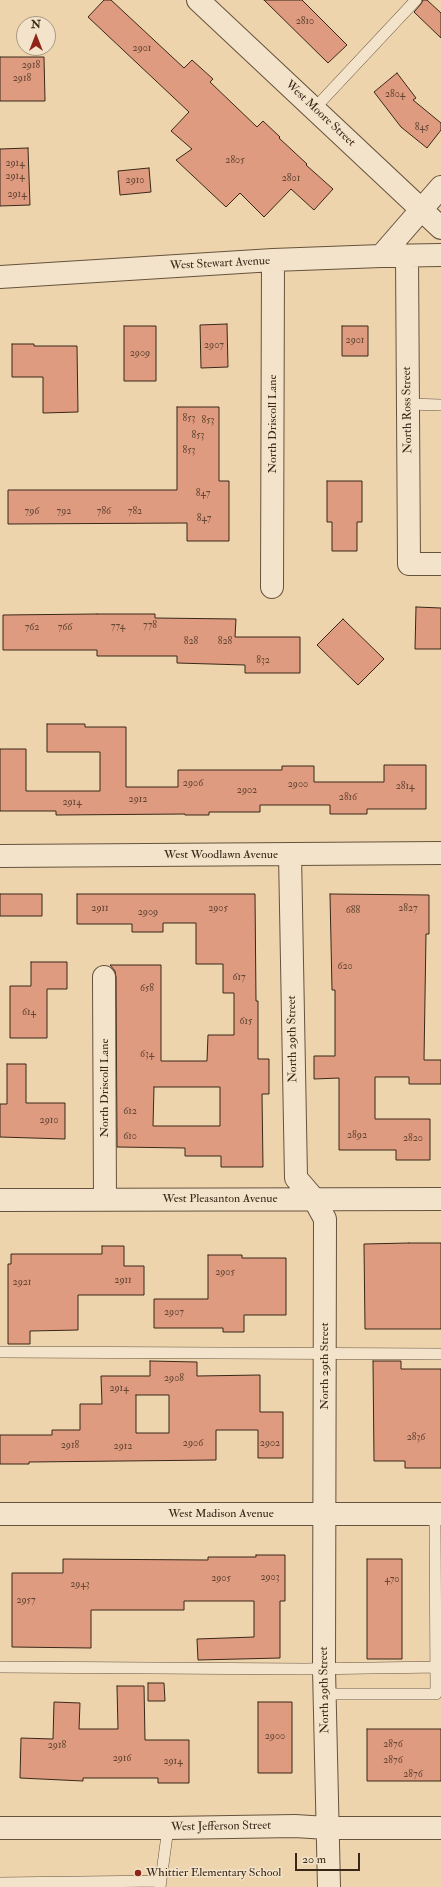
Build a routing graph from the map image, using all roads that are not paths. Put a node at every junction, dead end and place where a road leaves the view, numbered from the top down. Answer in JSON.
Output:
{"nodes":[{"id":1,"x":416,"y":0,"type":"edge"},
{"id":2,"x":208,"y":3,"type":"edge"},
{"id":3,"x":314,"y":109,"type":"junction"},
{"id":4,"x":441,"y":187,"type":"edge"},
{"id":5,"x":420,"y":209,"type":"junction"},
{"id":6,"x":441,"y":228,"type":"edge"},
{"id":7,"x":381,"y":256,"type":"junction"},
{"id":8,"x":407,"y":256,"type":"junction"},
{"id":9,"x":441,"y":256,"type":"edge"},
{"id":10,"x":273,"y":260,"type":"junction"},
{"id":11,"x":0,"y":277,"type":"edge"},
{"id":12,"x":408,"y":404,"type":"junction"},
{"id":13,"x":441,"y":404,"type":"edge"},
{"id":14,"x":441,"y":564,"type":"edge"},
{"id":15,"x":272,"y":587,"type":"dead end"},
{"id":16,"x":441,"y":853,"type":"edge"},
{"id":17,"x":290,"y":854,"type":"junction"},
{"id":18,"x":0,"y":856,"type":"edge"},
{"id":19,"x":104,"y":977,"type":"dead end"},
{"id":20,"x":314,"y":1199,"type":"junction"},
{"id":21,"x":441,"y":1199,"type":"edge"},
{"id":22,"x":0,"y":1200,"type":"edge"},
{"id":23,"x":105,"y":1200,"type":"junction"},
{"id":24,"x":0,"y":1352,"type":"edge"},
{"id":25,"x":441,"y":1354,"type":"edge"},
{"id":26,"x":326,"y":1355,"type":"junction"},
{"id":27,"x":0,"y":1514,"type":"edge"},
{"id":28,"x":324,"y":1514,"type":"junction"},
{"id":29,"x":438,"y":1514,"type":"edge"},
{"id":30,"x":0,"y":1666,"type":"edge"},
{"id":31,"x":439,"y":1667,"type":"edge"},
{"id":32,"x":324,"y":1669,"type":"junction"},
{"id":33,"x":325,"y":1694,"type":"junction"},
{"id":34,"x":0,"y":1828,"type":"edge"},
{"id":35,"x":168,"y":1828,"type":"junction"},
{"id":36,"x":327,"y":1828,"type":"junction"},
{"id":37,"x":441,"y":1828,"type":"edge"},
{"id":38,"x":0,"y":1883,"type":"edge"},
{"id":39,"x":160,"y":1884,"type":"edge"},
{"id":40,"x":329,"y":1887,"type":"edge"}],
"edges":[{"from":1,"to":3,"type":"lane"},
{"from":2,"to":3,"type":"street","name":"West Moore Street"},
{"from":3,"to":5,"type":"street","name":"West Moore Street"},
{"from":4,"to":5,"type":"street"},
{"from":5,"to":6,"type":"street","name":"West Moore Street"},
{"from":5,"to":7,"type":"street"},
{"from":7,"to":8,"type":"street","name":"West Stewart Avenue"},
{"from":7,"to":10,"type":"street","name":"West Stewart Avenue"},
{"from":8,"to":9,"type":"street","name":"West Stewart Avenue"},
{"from":8,"to":12,"type":"street","name":"North Ross Street"},
{"from":10,"to":11,"type":"street","name":"West Stewart Avenue"},
{"from":10,"to":15,"type":"street","name":"North Driscoll Lane"},
{"from":12,"to":13,"type":"lane"},
{"from":12,"to":14,"type":"street","name":"North Ross Street"},
{"from":16,"to":17,"type":"street","name":"West Woodlawn Avenue"},
{"from":17,"to":18,"type":"street","name":"West Woodlawn Avenue"},
{"from":17,"to":20,"type":"street","name":"North 29th Street"},
{"from":19,"to":23,"type":"street","name":"North Driscoll Lane"},
{"from":20,"to":21,"type":"street","name":"West Pleasanton Avenue"},
{"from":20,"to":23,"type":"street","name":"West Pleasanton Avenue"},
{"from":20,"to":26,"type":"street","name":"North 29th Street"},
{"from":22,"to":23,"type":"street","name":"West Pleasanton Avenue"},
{"from":24,"to":26,"type":"lane"},
{"from":25,"to":26,"type":"lane"},
{"from":26,"to":28,"type":"street","name":"North 29th Street"},
{"from":27,"to":28,"type":"street","name":"West Madison Avenue"},
{"from":28,"to":29,"type":"street","name":"West Madison Avenue"},
{"from":28,"to":32,"type":"street","name":"North 29th Street"},
{"from":29,"to":31,"type":"lane"},
{"from":30,"to":32,"type":"lane"},
{"from":31,"to":32,"type":"lane"},
{"from":31,"to":33,"type":"lane"},
{"from":32,"to":33,"type":"street","name":"North 29th Street"},
{"from":33,"to":36,"type":"street","name":"North 29th Street"},
{"from":34,"to":35,"type":"street","name":"West Jefferson Street"},
{"from":35,"to":36,"type":"street","name":"West Jefferson Street"},
{"from":35,"to":39,"type":"lane"},
{"from":36,"to":37,"type":"street","name":"West Jefferson Street"},
{"from":36,"to":40,"type":"street","name":"North 29th Street"},
{"from":38,"to":39,"type":"lane"}]}
